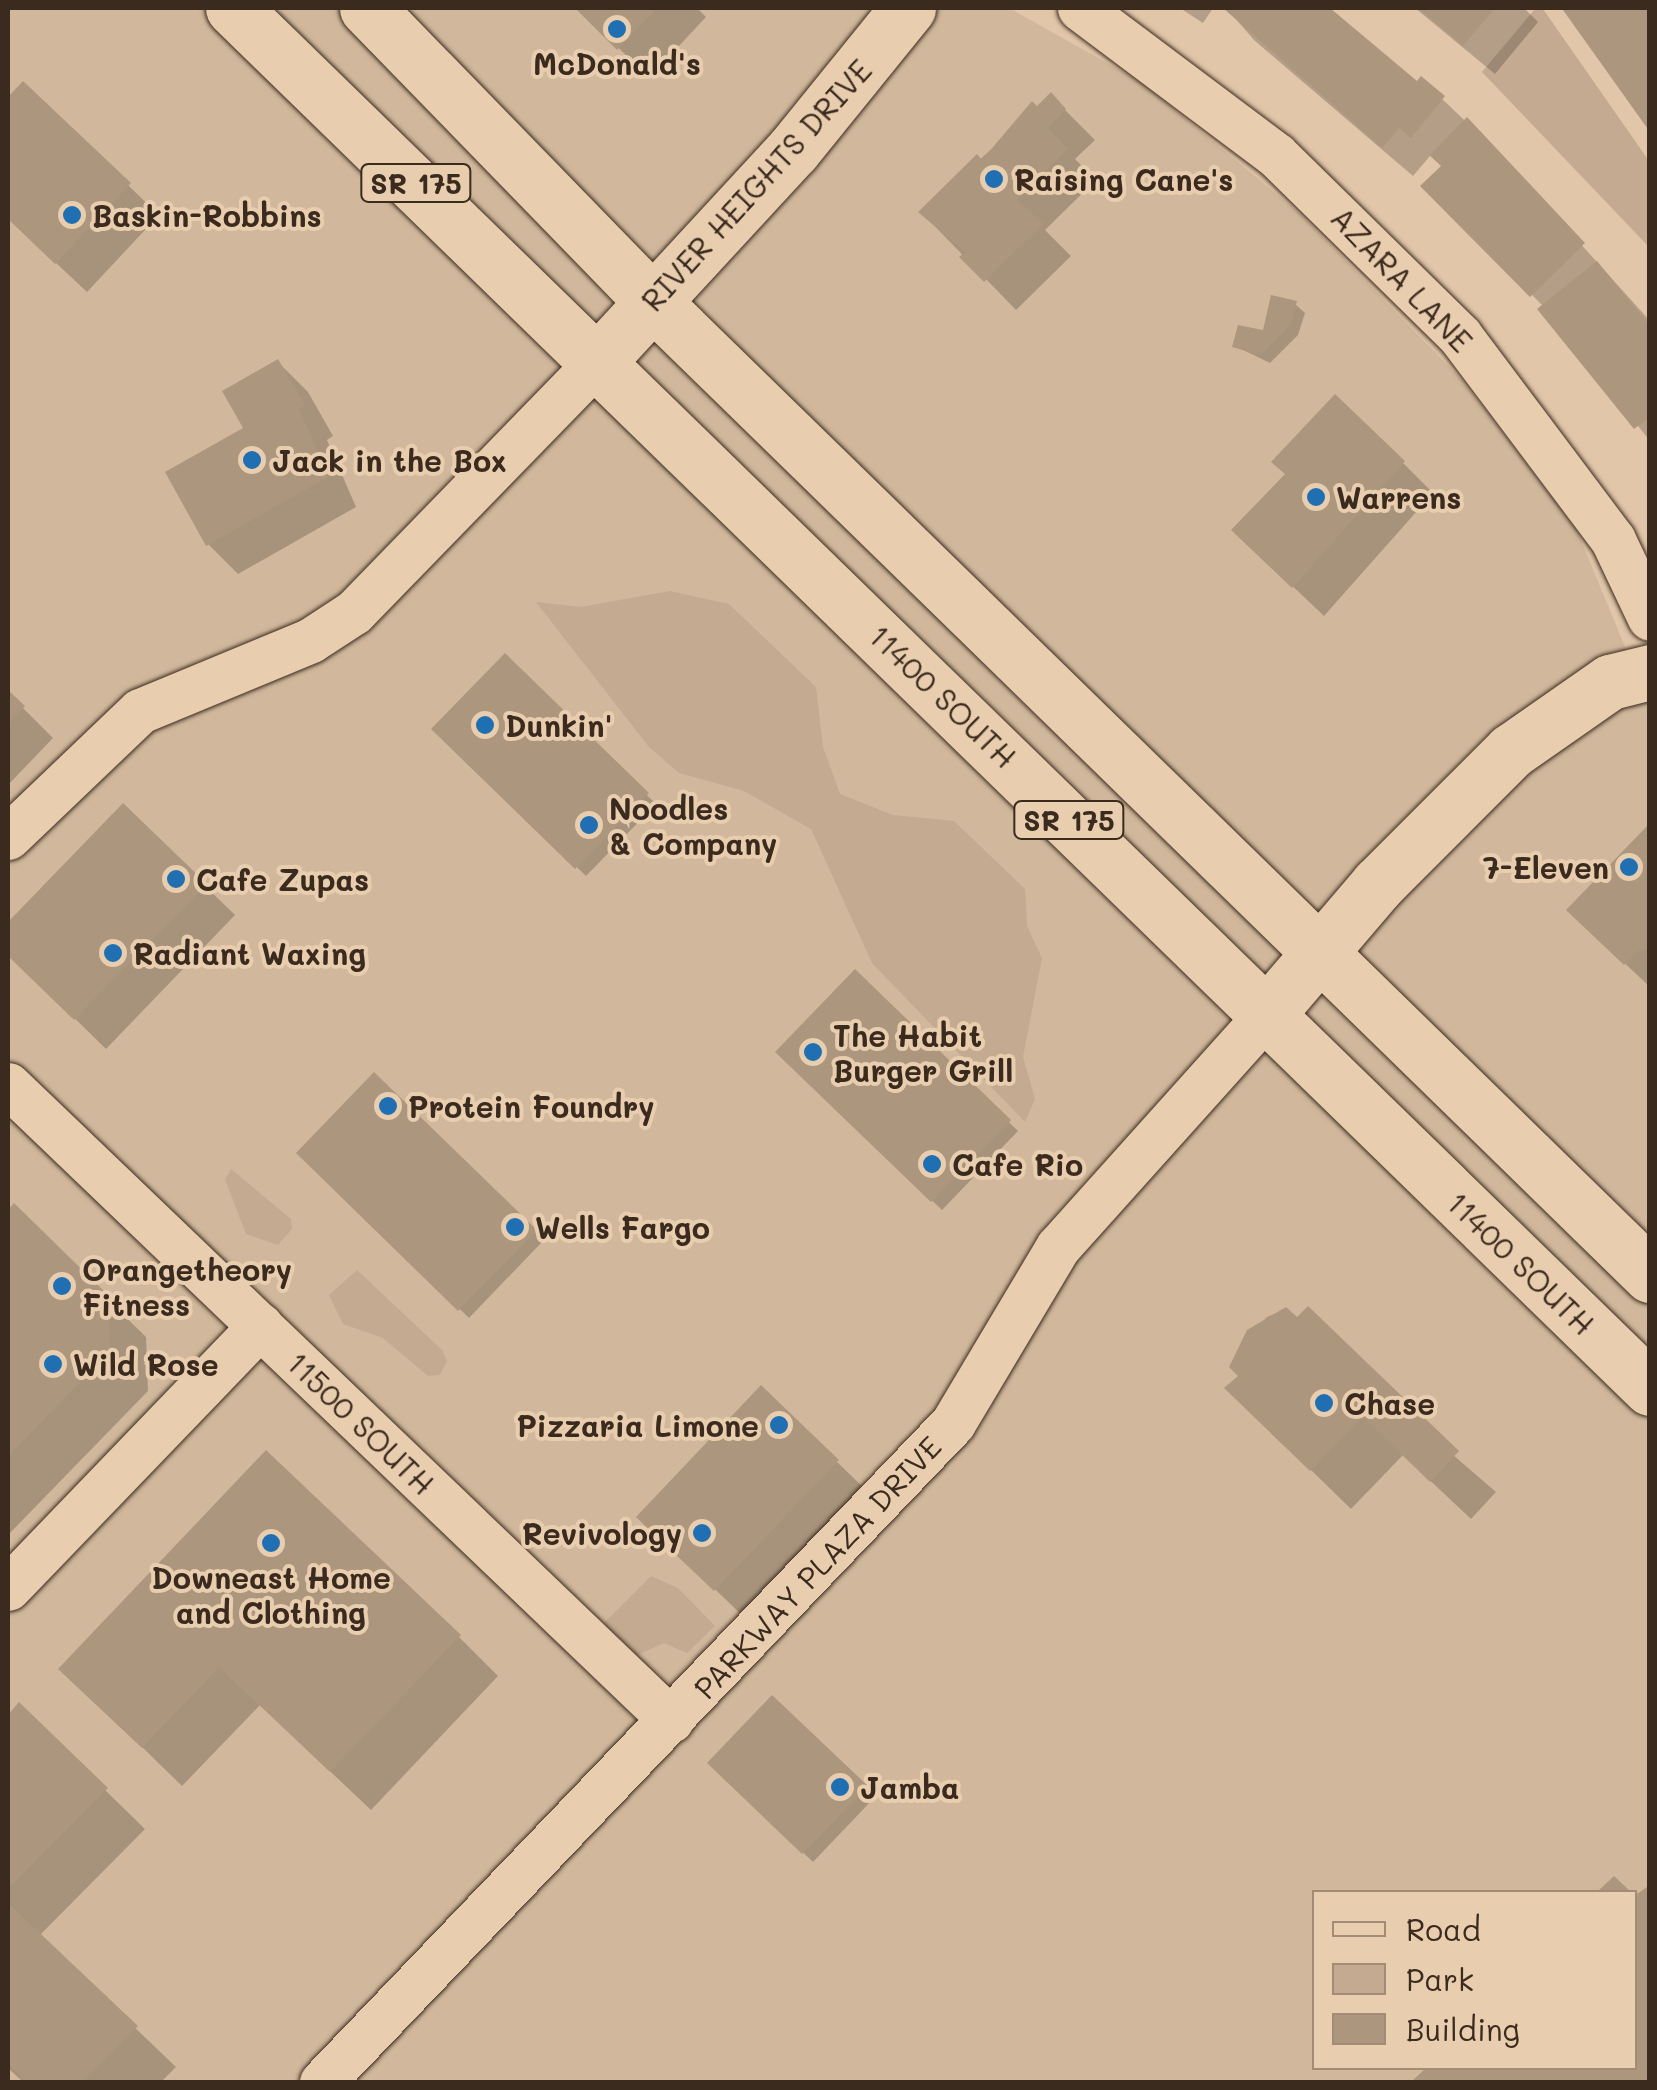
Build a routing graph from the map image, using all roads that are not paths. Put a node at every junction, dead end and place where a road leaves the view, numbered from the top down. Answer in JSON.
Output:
{"nodes":[{"id":1,"x":233,"y":8,"type":"edge"},
{"id":2,"x":367,"y":8,"type":"edge"},
{"id":3,"x":908,"y":8,"type":"edge"},
{"id":4,"x":1080,"y":8,"type":"edge"},
{"id":5,"x":652,"y":301,"type":"junction"},
{"id":6,"x":600,"y":358,"type":"junction"},
{"id":7,"x":1650,"y":618,"type":"edge"},
{"id":8,"x":1650,"y":672,"type":"edge"},
{"id":9,"x":8,"y":837,"type":"edge"},
{"id":10,"x":1322,"y":955,"type":"junction"},
{"id":11,"x":1267,"y":1014,"type":"junction"},
{"id":12,"x":8,"y":1086,"type":"edge"},
{"id":13,"x":1650,"y":1276,"type":"edge"},
{"id":14,"x":260,"y":1326,"type":"junction"},
{"id":15,"x":1594,"y":1334,"type":"junction"},
{"id":16,"x":1650,"y":1341,"type":"edge"},
{"id":17,"x":1650,"y":1388,"type":"edge"},
{"id":18,"x":8,"y":1588,"type":"edge"},
{"id":19,"x":672,"y":1720,"type":"junction"},
{"id":20,"x":322,"y":2082,"type":"edge"}],
"edges":[{"from":1,"to":6,"type":"main road","name":"11400 SOUTH","number":"SR 175"},
{"from":2,"to":5,"type":"main road","number":"SR 175"},
{"from":3,"to":5,"type":"main road","name":"RIVER HEIGHTS DRIVE"},
{"from":4,"to":7,"type":"street","name":"AZARA LANE"},
{"from":5,"to":6,"type":"main road","name":"RIVER HEIGHTS DRIVE"},
{"from":5,"to":10,"type":"main road","number":"SR 175"},
{"from":6,"to":9,"type":"street"},
{"from":6,"to":11,"type":"main road","name":"11400 SOUTH","number":"SR 175"},
{"from":8,"to":10,"type":"main road"},
{"from":10,"to":11,"type":"main road"},
{"from":10,"to":13,"type":"main road","number":"SR 175"},
{"from":11,"to":15,"type":"main road","name":"11400 SOUTH","number":"SR 175"},
{"from":11,"to":19,"type":"street","name":"PARKWAY PLAZA DRIVE"},
{"from":12,"to":14,"type":"street","name":"11500 SOUTH"},
{"from":14,"to":18,"type":"street"},
{"from":14,"to":19,"type":"street","name":"11500 SOUTH"},
{"from":15,"to":16,"type":"main road"},
{"from":15,"to":17,"type":"main road","name":"11400 SOUTH","number":"SR 175"},
{"from":19,"to":20,"type":"street","name":"PARKWAY PLAZA DRIVE"}]}
